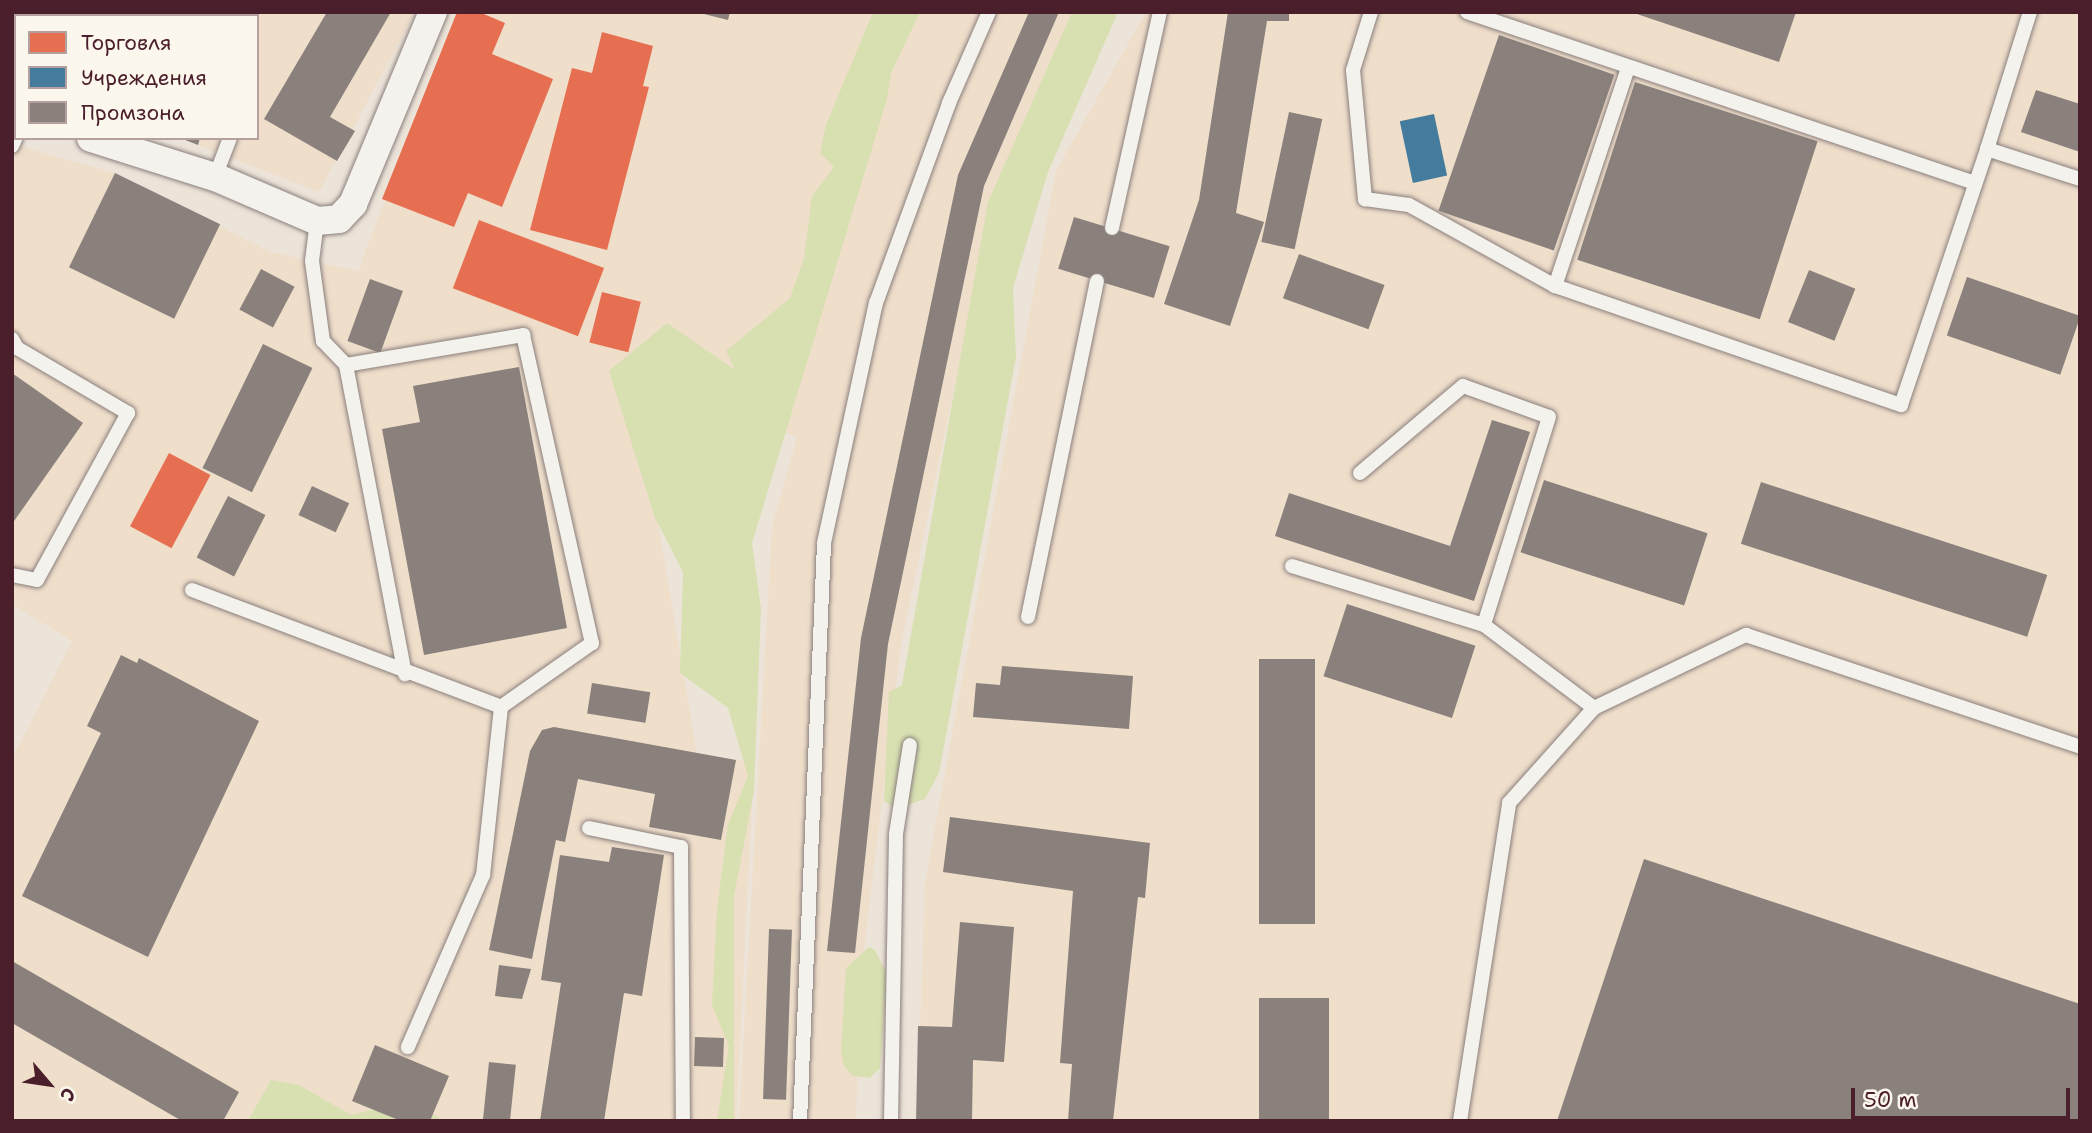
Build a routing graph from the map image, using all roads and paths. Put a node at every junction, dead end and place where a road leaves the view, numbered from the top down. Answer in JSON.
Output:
{"nodes":[{"id":1,"x":433,"y":12,"type":"edge"},
{"id":2,"x":989,"y":12,"type":"edge"},
{"id":3,"x":1160,"y":12,"type":"edge"},
{"id":4,"x":1371,"y":12,"type":"edge"},
{"id":5,"x":1467,"y":12,"type":"edge"},
{"id":6,"x":2030,"y":12,"type":"edge"},
{"id":7,"x":1628,"y":68,"type":"junction"},
{"id":8,"x":97,"y":140,"type":"edge"},
{"id":9,"x":229,"y":140,"type":"edge"},
{"id":10,"x":1987,"y":149,"type":"junction"},
{"id":11,"x":215,"y":177,"type":"junction"},
{"id":12,"x":2080,"y":179,"type":"edge"},
{"id":13,"x":1975,"y":183,"type":"junction"},
{"id":14,"x":317,"y":221,"type":"junction"},
{"id":15,"x":1112,"y":228,"type":"dead end"},
{"id":16,"x":1097,"y":281,"type":"dead end"},
{"id":17,"x":1555,"y":286,"type":"junction"},
{"id":18,"x":12,"y":339,"type":"edge"},
{"id":19,"x":346,"y":365,"type":"junction"},
{"id":20,"x":1360,"y":473,"type":"dead end"},
{"id":21,"x":1292,"y":566,"type":"dead end"},
{"id":22,"x":12,"y":575,"type":"edge"},
{"id":23,"x":192,"y":590,"type":"dead end"},
{"id":24,"x":1028,"y":617,"type":"dead end"},
{"id":25,"x":1484,"y":625,"type":"junction"},
{"id":26,"x":405,"y":674,"type":"junction"},
{"id":27,"x":501,"y":708,"type":"junction"},
{"id":28,"x":1594,"y":708,"type":"junction"},
{"id":29,"x":911,"y":745,"type":"dead end"},
{"id":30,"x":2080,"y":747,"type":"edge"},
{"id":31,"x":589,"y":828,"type":"dead end"},
{"id":32,"x":408,"y":1047,"type":"dead end"},
{"id":33,"x":683,"y":1121,"type":"edge"},
{"id":34,"x":800,"y":1121,"type":"edge"},
{"id":35,"x":891,"y":1121,"type":"edge"},
{"id":36,"x":1460,"y":1121,"type":"edge"}],
"edges":[{"from":1,"to":14,"type":"street"},
{"from":2,"to":34,"type":"lane"},
{"from":3,"to":15,"type":"lane"},
{"from":4,"to":17,"type":"lane"},
{"from":5,"to":7,"type":"lane"},
{"from":6,"to":10,"type":"lane"},
{"from":7,"to":13,"type":"lane"},
{"from":7,"to":17,"type":"lane"},
{"from":8,"to":11,"type":"street"},
{"from":9,"to":11,"type":"lane"},
{"from":10,"to":12,"type":"lane"},
{"from":10,"to":13,"type":"lane"},
{"from":11,"to":14,"type":"street"},
{"from":13,"to":17,"type":"lane"},
{"from":14,"to":19,"type":"lane"},
{"from":16,"to":24,"type":"lane"},
{"from":18,"to":22,"type":"lane"},
{"from":19,"to":26,"type":"lane"},
{"from":19,"to":27,"type":"lane"},
{"from":20,"to":25,"type":"lane"},
{"from":21,"to":25,"type":"lane"},
{"from":23,"to":26,"type":"lane"},
{"from":25,"to":28,"type":"lane"},
{"from":26,"to":27,"type":"lane"},
{"from":27,"to":32,"type":"lane"},
{"from":28,"to":30,"type":"lane"},
{"from":28,"to":36,"type":"lane"},
{"from":29,"to":35,"type":"lane"},
{"from":31,"to":33,"type":"lane"}]}
